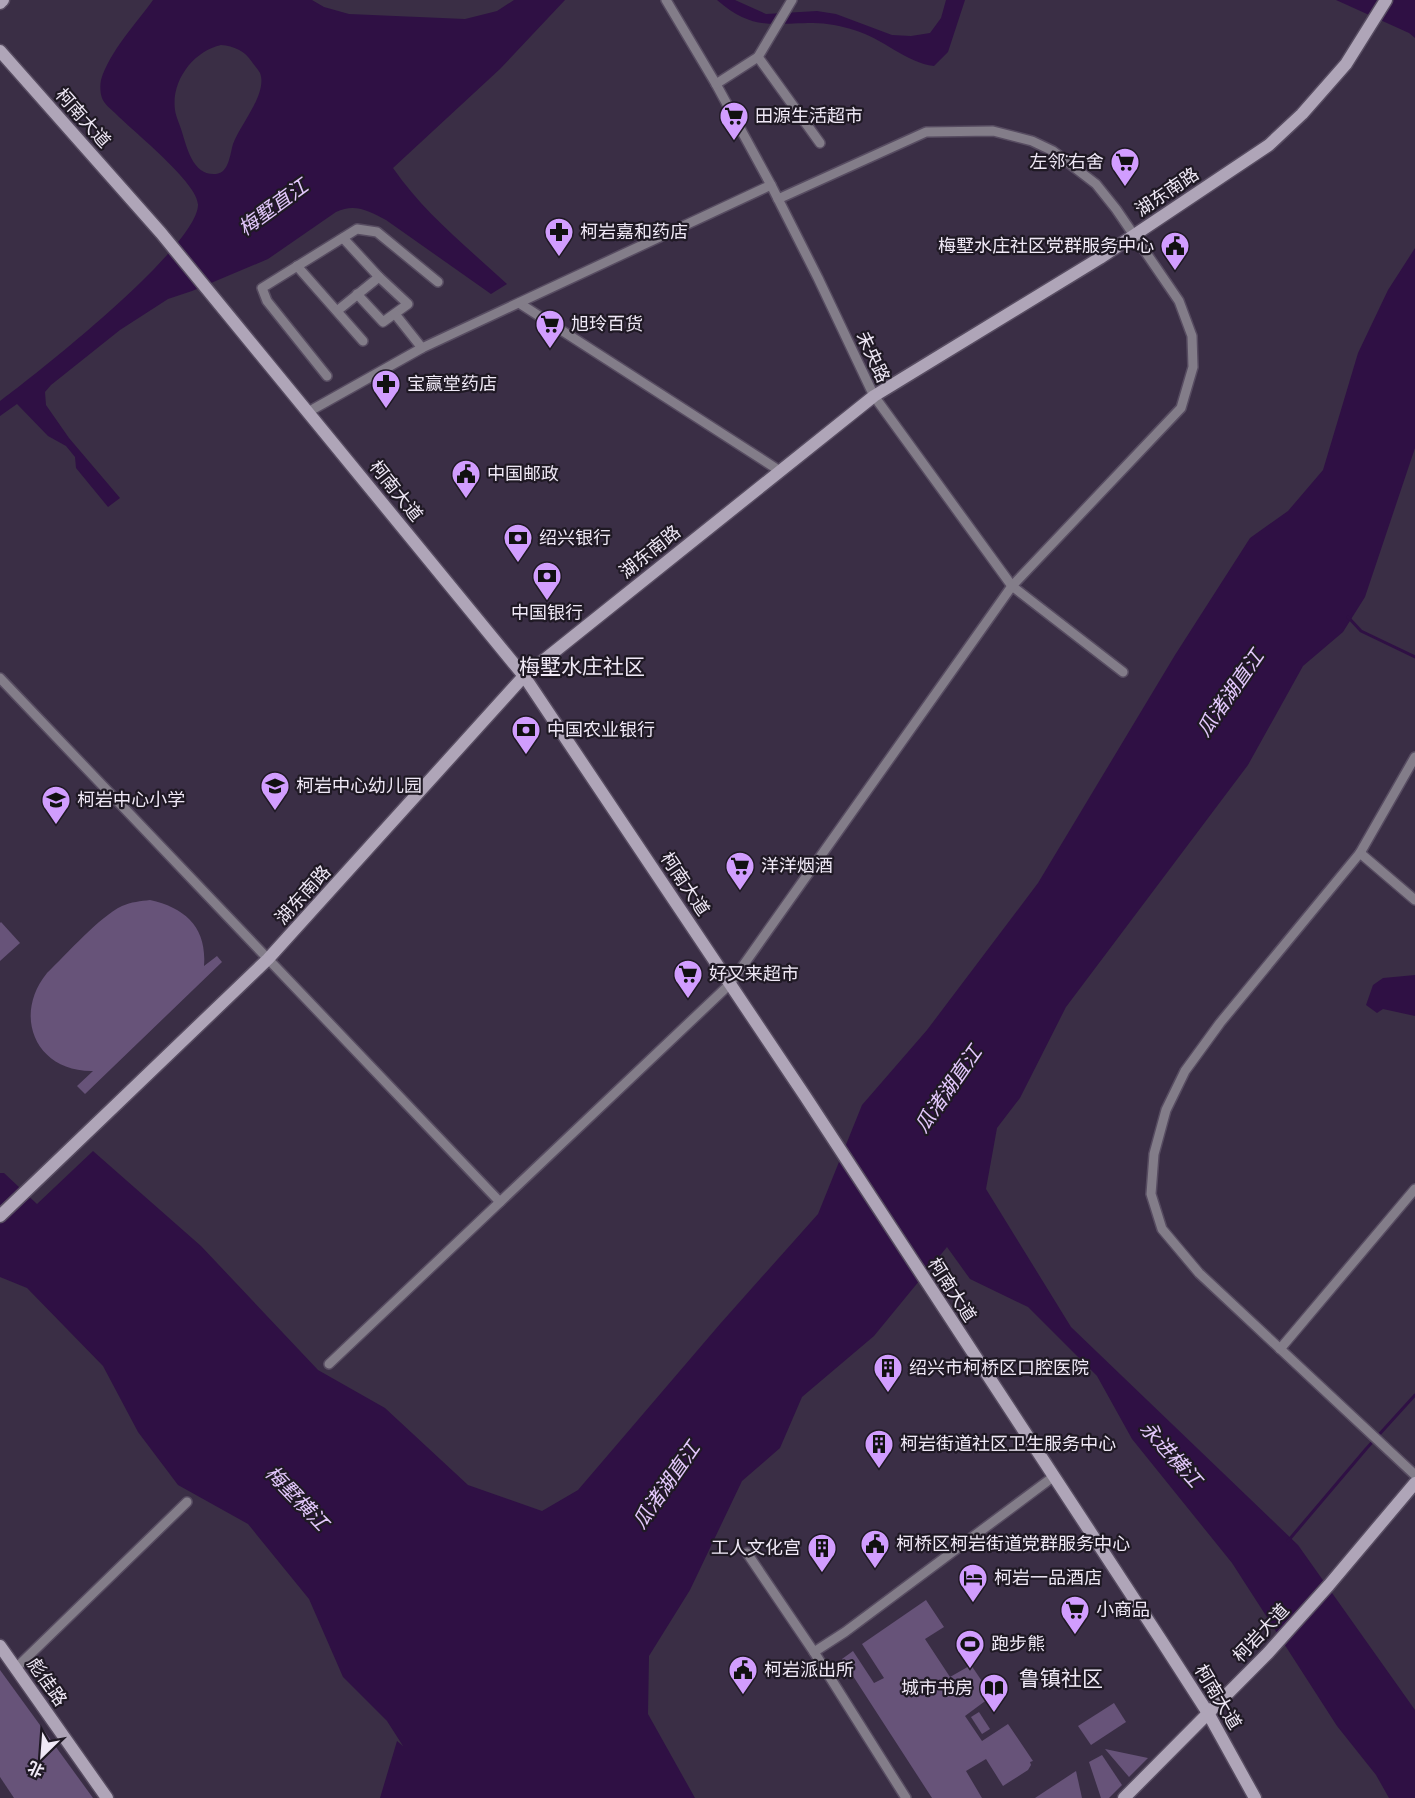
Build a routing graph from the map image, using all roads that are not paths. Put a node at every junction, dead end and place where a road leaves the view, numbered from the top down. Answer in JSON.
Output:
{"nodes":[{"id":1,"x":3,"y":0,"type":"edge"},
{"id":2,"x":666,"y":0,"type":"edge"},
{"id":3,"x":792,"y":0,"type":"edge"},
{"id":4,"x":1386,"y":0,"type":"edge"},
{"id":5,"x":0,"y":3,"type":"edge"},
{"id":6,"x":0,"y":51,"type":"edge"},
{"id":7,"x":758,"y":57,"type":"junction"},
{"id":8,"x":716,"y":84,"type":"junction"},
{"id":9,"x":820,"y":143,"type":"dead end"},
{"id":10,"x":771,"y":185,"type":"junction"},
{"id":11,"x":778,"y":199,"type":"junction"},
{"id":12,"x":1134,"y":235,"type":"junction"},
{"id":13,"x":343,"y":238,"type":"junction"},
{"id":14,"x":297,"y":266,"type":"junction"},
{"id":15,"x":379,"y":277,"type":"junction"},
{"id":16,"x":438,"y":282,"type":"dead end"},
{"id":17,"x":357,"y":294,"type":"junction"},
{"id":18,"x":519,"y":303,"type":"junction"},
{"id":19,"x":337,"y":311,"type":"junction"},
{"id":20,"x":395,"y":314,"type":"junction"},
{"id":21,"x":363,"y":341,"type":"dead end"},
{"id":22,"x":422,"y":348,"type":"junction"},
{"id":23,"x":327,"y":376,"type":"dead end"},
{"id":24,"x":873,"y":396,"type":"junction"},
{"id":25,"x":308,"y":412,"type":"junction"},
{"id":26,"x":780,"y":471,"type":"junction"},
{"id":27,"x":1011,"y":586,"type":"junction"},
{"id":28,"x":1124,"y":672,"type":"dead end"},
{"id":29,"x":524,"y":676,"type":"junction"},
{"id":30,"x":0,"y":678,"type":"edge"},
{"id":31,"x":1415,"y":758,"type":"edge"},
{"id":32,"x":1360,"y":853,"type":"junction"},
{"id":33,"x":1415,"y":900,"type":"edge"},
{"id":34,"x":268,"y":959,"type":"junction"},
{"id":35,"x":730,"y":984,"type":"junction"},
{"id":36,"x":1415,"y":1189,"type":"edge"},
{"id":37,"x":500,"y":1202,"type":"junction"},
{"id":38,"x":0,"y":1216,"type":"edge"},
{"id":39,"x":1280,"y":1349,"type":"junction"},
{"id":40,"x":329,"y":1364,"type":"dead end"},
{"id":41,"x":1415,"y":1475,"type":"edge"},
{"id":42,"x":1053,"y":1477,"type":"junction"},
{"id":43,"x":1415,"y":1483,"type":"edge"},
{"id":44,"x":187,"y":1502,"type":"dead end"},
{"id":45,"x":747,"y":1553,"type":"dead end"},
{"id":46,"x":0,"y":1646,"type":"edge"},
{"id":47,"x":814,"y":1652,"type":"junction"},
{"id":48,"x":15,"y":1669,"type":"junction"},
{"id":49,"x":1208,"y":1713,"type":"junction"},
{"id":50,"x":107,"y":1798,"type":"edge"},
{"id":51,"x":906,"y":1798,"type":"edge"},
{"id":52,"x":1124,"y":1798,"type":"edge"},
{"id":53,"x":1255,"y":1798,"type":"edge"}],
"edges":[{"from":1,"to":5,"type":"street"},
{"from":2,"to":8,"type":"street","name":"未央路"},
{"from":3,"to":7,"type":"street"},
{"from":4,"to":12,"type":"street","name":"湖东南路"},
{"from":6,"to":25,"type":"street","name":"柯南大道"},
{"from":7,"to":8,"type":"street"},
{"from":7,"to":9,"type":"street"},
{"from":8,"to":10,"type":"street","name":"未央路"},
{"from":10,"to":11,"type":"street","name":"未央路"},
{"from":10,"to":18,"type":"street"},
{"from":11,"to":12,"type":"street"},
{"from":11,"to":24,"type":"street","name":"未央路"},
{"from":12,"to":24,"type":"street","name":"湖东南路"},
{"from":12,"to":27,"type":"street"},
{"from":13,"to":14,"type":"street"},
{"from":13,"to":15,"type":"street"},
{"from":13,"to":16,"type":"street"},
{"from":14,"to":19,"type":"street"},
{"from":14,"to":23,"type":"street"},
{"from":15,"to":17,"type":"street"},
{"from":15,"to":20,"type":"street"},
{"from":17,"to":19,"type":"street"},
{"from":17,"to":20,"type":"street"},
{"from":18,"to":22,"type":"street"},
{"from":18,"to":26,"type":"street"},
{"from":19,"to":21,"type":"street"},
{"from":20,"to":22,"type":"street"},
{"from":22,"to":25,"type":"street"},
{"from":24,"to":26,"type":"street","name":"湖东南路"},
{"from":24,"to":27,"type":"street","name":"未央路"},
{"from":25,"to":29,"type":"street","name":"柯南大道"},
{"from":26,"to":29,"type":"street","name":"湖东南路"},
{"from":27,"to":28,"type":"street","name":"未央路"},
{"from":27,"to":35,"type":"street"},
{"from":29,"to":34,"type":"street","name":"湖东南路"},
{"from":29,"to":35,"type":"street","name":"柯南大道"},
{"from":30,"to":34,"type":"street"},
{"from":31,"to":32,"type":"street"},
{"from":32,"to":33,"type":"street"},
{"from":32,"to":39,"type":"street"},
{"from":34,"to":37,"type":"street"},
{"from":34,"to":38,"type":"street","name":"湖东南路"},
{"from":35,"to":37,"type":"street"},
{"from":35,"to":42,"type":"street","name":"柯南大道"},
{"from":36,"to":39,"type":"street"},
{"from":37,"to":40,"type":"street"},
{"from":39,"to":41,"type":"street"},
{"from":42,"to":47,"type":"street"},
{"from":42,"to":49,"type":"street","name":"柯南大道"},
{"from":43,"to":49,"type":"street","name":"柯岩大道"},
{"from":44,"to":48,"type":"street"},
{"from":45,"to":47,"type":"street"},
{"from":46,"to":48,"type":"street","name":"彪佳路"},
{"from":47,"to":51,"type":"street"},
{"from":48,"to":50,"type":"street","name":"彪佳路"},
{"from":49,"to":52,"type":"street","name":"柯岩大道"},
{"from":49,"to":53,"type":"street","name":"柯南大道"}]}
